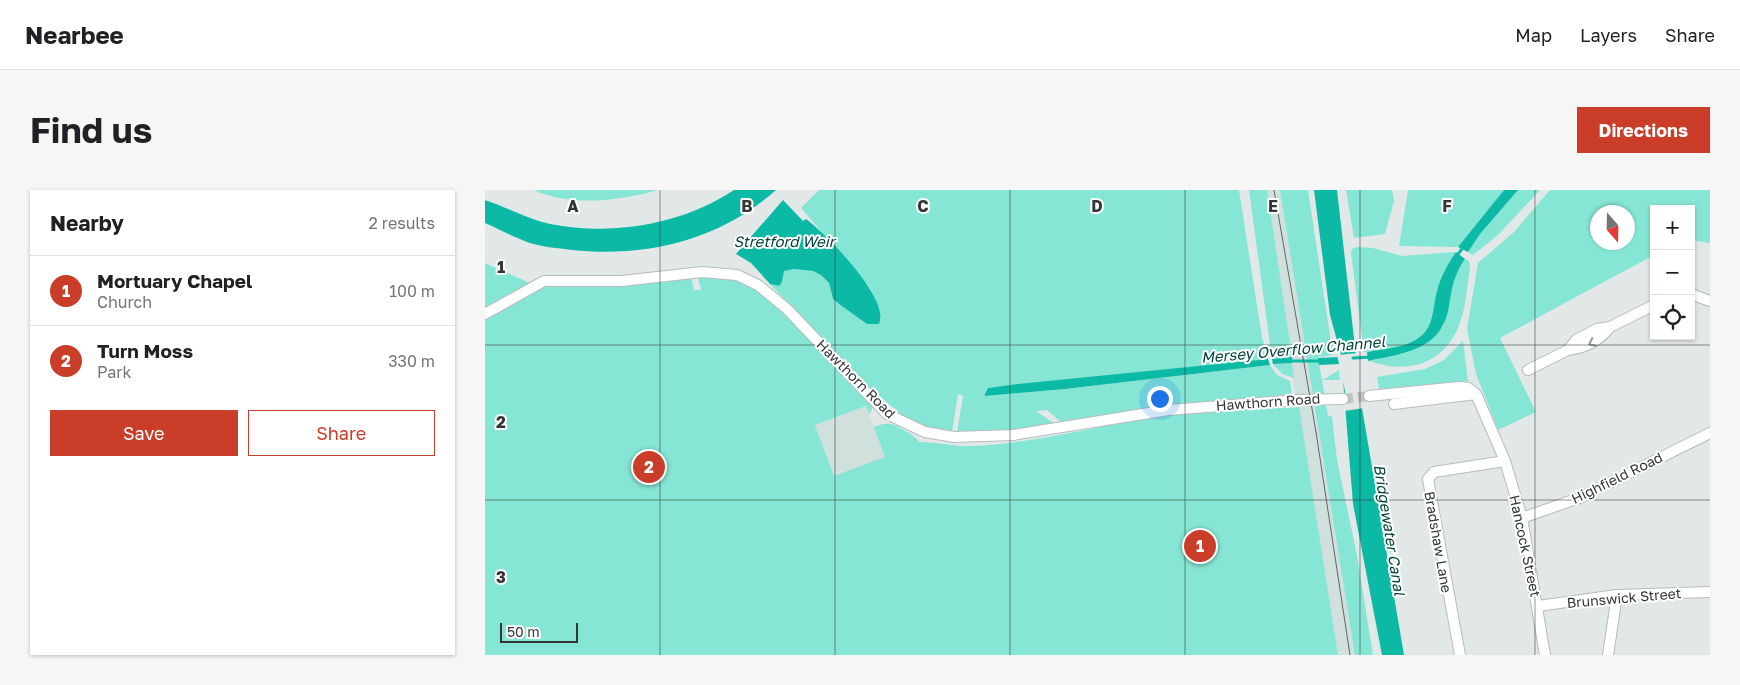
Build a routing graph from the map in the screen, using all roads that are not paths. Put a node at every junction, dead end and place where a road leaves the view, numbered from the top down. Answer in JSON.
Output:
{"nodes":[{"id":1,"x":1693,"y":295,"type":"edge"},
{"id":2,"x":1710,"y":302,"type":"edge"},
{"id":3,"x":1650,"y":307,"type":"edge"},
{"id":4,"x":485,"y":314,"type":"edge"},
{"id":5,"x":1528,"y":370,"type":"dead end"},
{"id":6,"x":1472,"y":391,"type":"junction"},
{"id":7,"x":1369,"y":396,"type":"tunnel mouth"},
{"id":8,"x":1343,"y":399,"type":"tunnel mouth"},
{"id":9,"x":1394,"y":404,"type":"dead end"},
{"id":10,"x":1710,"y":433,"type":"edge"},
{"id":11,"x":1505,"y":461,"type":"junction"},
{"id":12,"x":1522,"y":518,"type":"junction"},
{"id":13,"x":1710,"y":592,"type":"edge"},
{"id":14,"x":1617,"y":595,"type":"junction"},
{"id":15,"x":1538,"y":606,"type":"junction"},
{"id":16,"x":1460,"y":655,"type":"edge"},
{"id":17,"x":1545,"y":655,"type":"edge"},
{"id":18,"x":1608,"y":655,"type":"edge"}],
"edges":[{"from":1,"to":2,"type":"street"},
{"from":3,"to":5,"type":"street"},
{"from":4,"to":8,"type":"street","name":"Hawthorn Road"},
{"from":6,"to":7,"type":"street"},
{"from":6,"to":9,"type":"street"},
{"from":6,"to":11,"type":"street","name":"Hancock Street"},
{"from":10,"to":12,"type":"street","name":"Highfield Road"},
{"from":11,"to":12,"type":"street","name":"Hancock Street"},
{"from":11,"to":16,"type":"street","name":"Bradshaw Lane"},
{"from":12,"to":15,"type":"street","name":"Hancock Street"},
{"from":13,"to":14,"type":"street","name":"Brunswick Street"},
{"from":14,"to":15,"type":"street","name":"Brunswick Street"},
{"from":14,"to":18,"type":"street"},
{"from":15,"to":17,"type":"street","name":"Hancock Street"}]}
